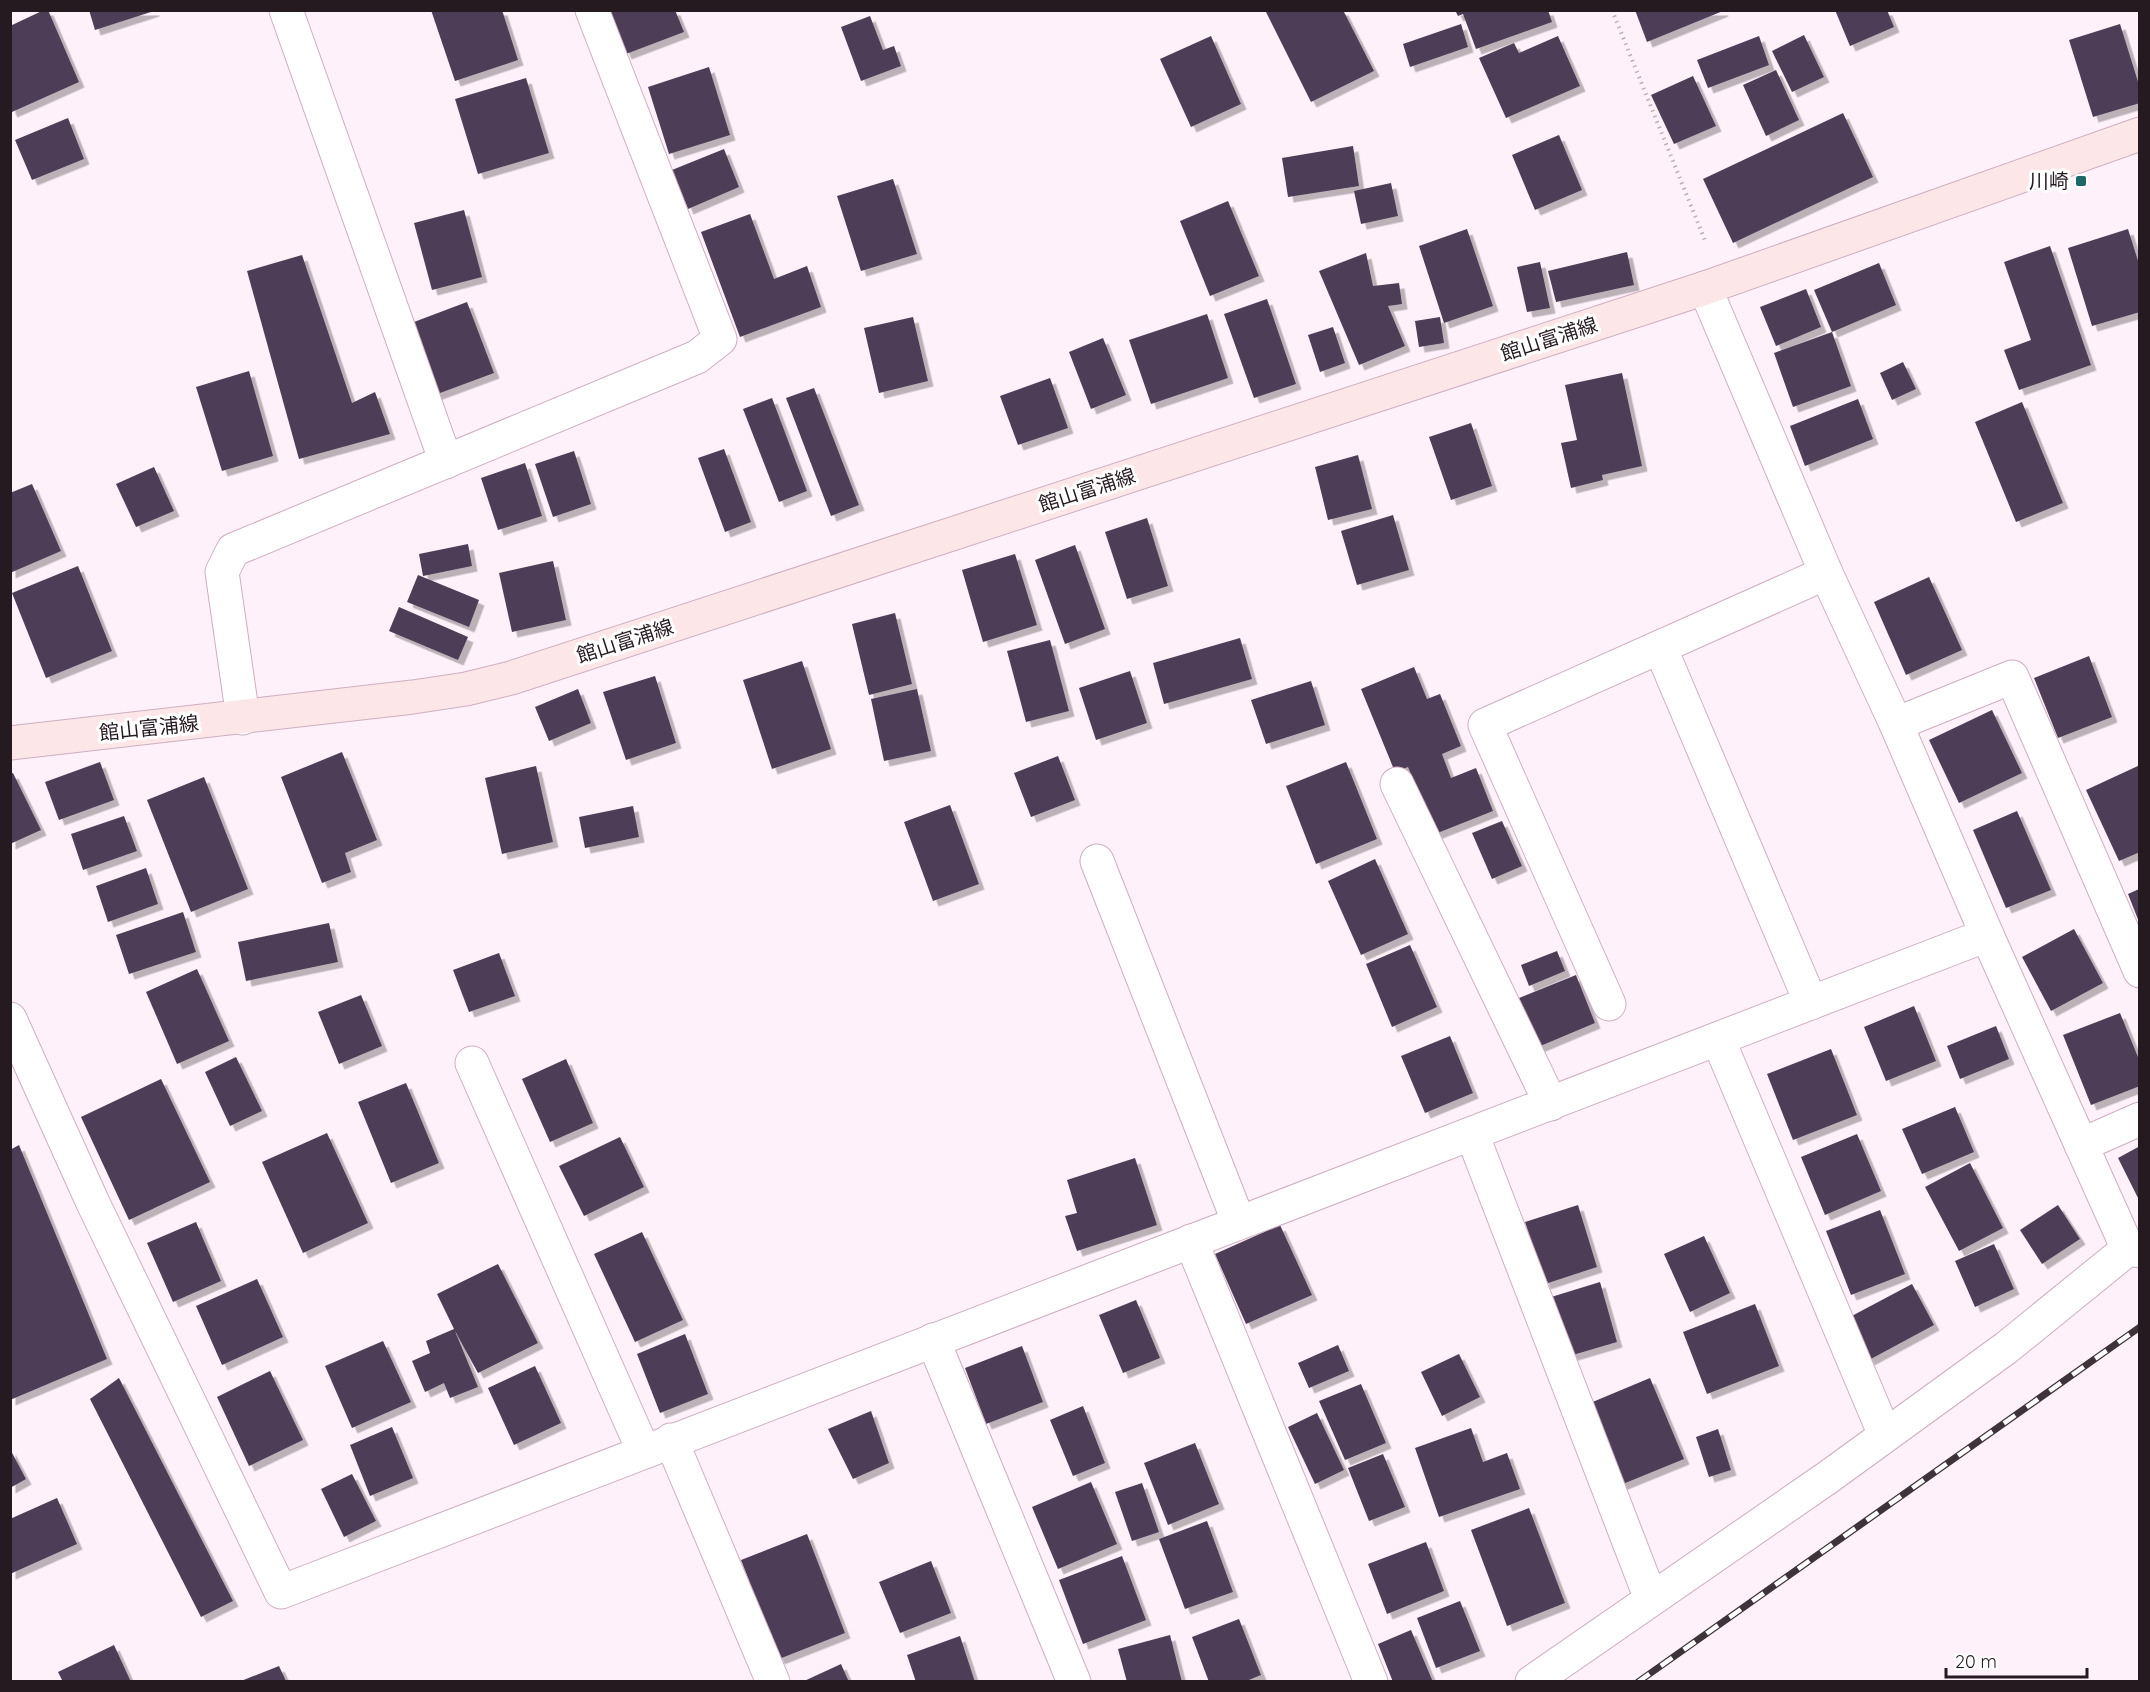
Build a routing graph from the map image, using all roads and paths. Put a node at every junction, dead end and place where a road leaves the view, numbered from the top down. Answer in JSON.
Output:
{"nodes":[{"id":1,"x":286,"y":10,"type":"edge"},
{"id":2,"x":592,"y":10,"type":"edge"},
{"id":3,"x":1612,"y":10,"type":"edge"},
{"id":4,"x":2139,"y":134,"type":"edge"},
{"id":5,"x":1714,"y":285,"type":"junction"},
{"id":6,"x":446,"y":462,"type":"junction"},
{"id":7,"x":1826,"y":573,"type":"junction"},
{"id":8,"x":1660,"y":647,"type":"junction"},
{"id":9,"x":243,"y":718,"type":"junction"},
{"id":10,"x":1896,"y":724,"type":"junction"},
{"id":11,"x":10,"y":743,"type":"edge"},
{"id":12,"x":1397,"y":784,"type":"dead end"},
{"id":13,"x":1097,"y":861,"type":"dead end"},
{"id":14,"x":1987,"y":934,"type":"junction"},
{"id":15,"x":2139,"y":971,"type":"edge"},
{"id":16,"x":1811,"y":1003,"type":"junction"},
{"id":17,"x":1609,"y":1004,"type":"dead end"},
{"id":18,"x":10,"y":1019,"type":"edge"},
{"id":19,"x":1718,"y":1039,"type":"junction"},
{"id":20,"x":472,"y":1063,"type":"dead end"},
{"id":21,"x":1551,"y":1104,"type":"junction"},
{"id":22,"x":2139,"y":1119,"type":"edge"},
{"id":23,"x":1472,"y":1134,"type":"junction"},
{"id":24,"x":2081,"y":1145,"type":"junction"},
{"id":25,"x":1239,"y":1223,"type":"junction"},
{"id":26,"x":1191,"y":1241,"type":"junction"},
{"id":27,"x":2134,"y":1250,"type":"edge"},
{"id":28,"x":933,"y":1340,"type":"junction"},
{"id":29,"x":1885,"y":1436,"type":"junction"},
{"id":30,"x":657,"y":1446,"type":"junction"},
{"id":31,"x":1651,"y":1599,"type":"junction"},
{"id":32,"x":773,"y":1682,"type":"edge"},
{"id":33,"x":1074,"y":1682,"type":"edge"},
{"id":34,"x":1371,"y":1682,"type":"edge"},
{"id":35,"x":1532,"y":1682,"type":"edge"}],
"edges":[{"from":1,"to":6,"type":"street"},
{"from":2,"to":6,"type":"street"},
{"from":3,"to":5,"type":"path"},
{"from":4,"to":5,"type":"main road","name":"館山富浦線"},
{"from":5,"to":7,"type":"street"},
{"from":5,"to":9,"type":"main road","name":"館山富浦線"},
{"from":6,"to":9,"type":"street"},
{"from":7,"to":8,"type":"street"},
{"from":7,"to":10,"type":"street"},
{"from":8,"to":16,"type":"street"},
{"from":8,"to":17,"type":"street"},
{"from":9,"to":11,"type":"main road","name":"館山富浦線"},
{"from":10,"to":14,"type":"street"},
{"from":10,"to":15,"type":"street"},
{"from":12,"to":21,"type":"street"},
{"from":13,"to":25,"type":"street"},
{"from":14,"to":16,"type":"street"},
{"from":14,"to":24,"type":"street"},
{"from":16,"to":19,"type":"street"},
{"from":18,"to":30,"type":"street"},
{"from":19,"to":21,"type":"street"},
{"from":19,"to":29,"type":"street"},
{"from":20,"to":30,"type":"street"},
{"from":21,"to":23,"type":"street"},
{"from":22,"to":24,"type":"street"},
{"from":23,"to":25,"type":"street"},
{"from":23,"to":31,"type":"street"},
{"from":24,"to":27,"type":"street"},
{"from":25,"to":26,"type":"street"},
{"from":26,"to":28,"type":"street"},
{"from":26,"to":34,"type":"street"},
{"from":27,"to":29,"type":"street"},
{"from":28,"to":30,"type":"street"},
{"from":28,"to":33,"type":"street"},
{"from":29,"to":31,"type":"street"},
{"from":30,"to":32,"type":"street"},
{"from":31,"to":35,"type":"street"}]}
